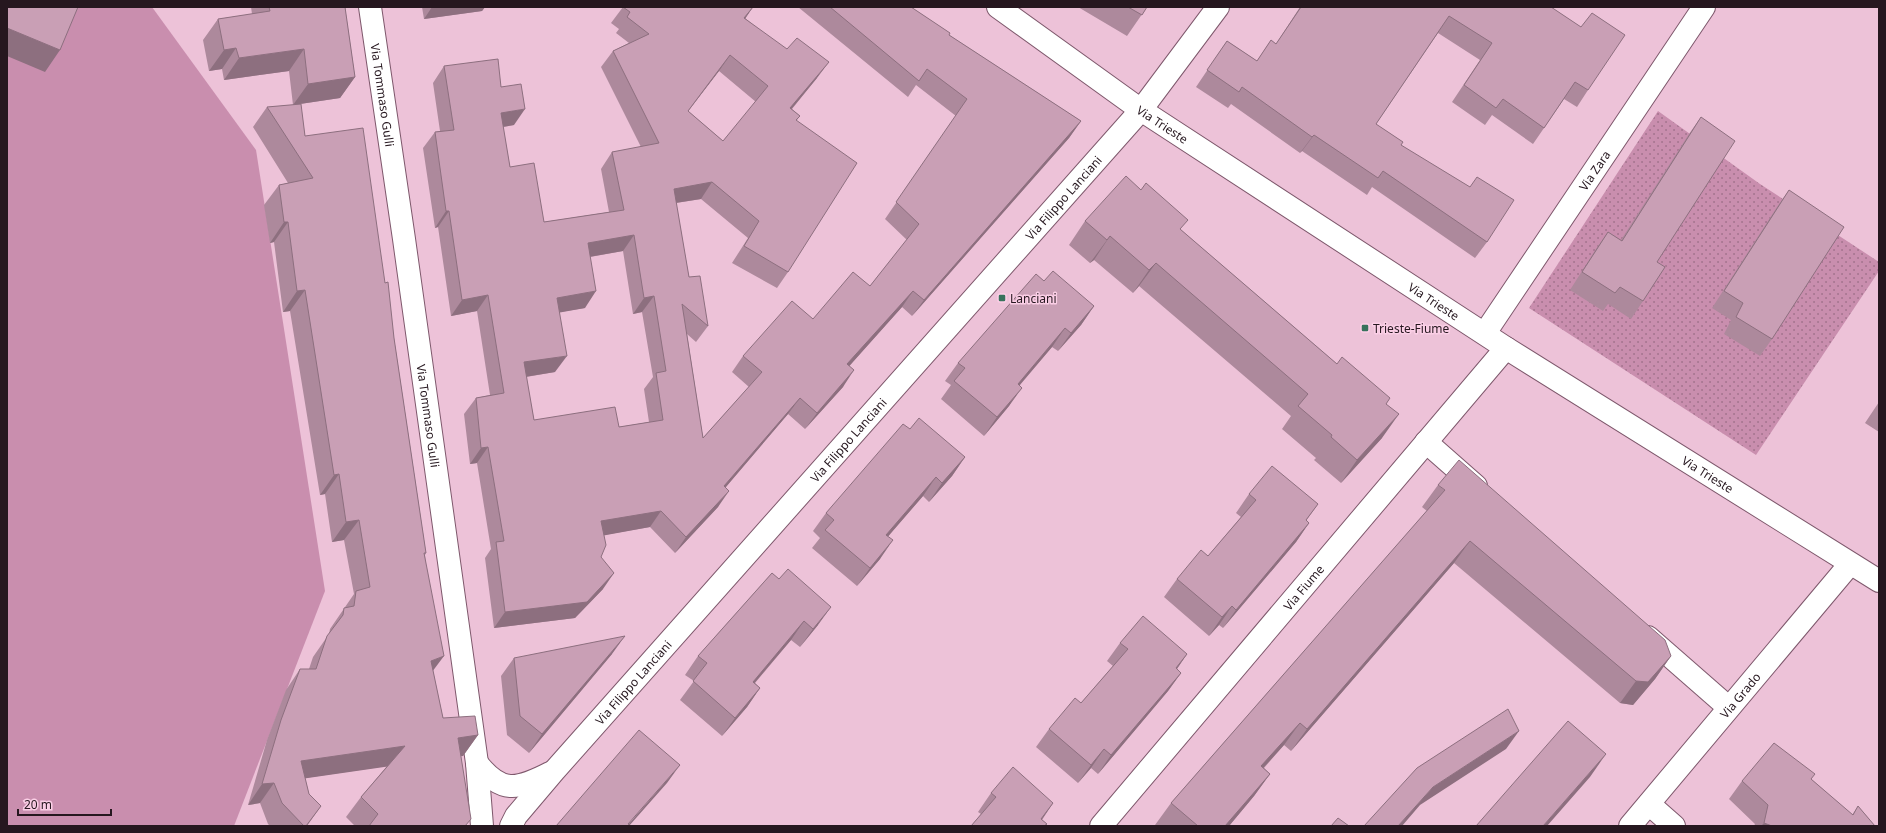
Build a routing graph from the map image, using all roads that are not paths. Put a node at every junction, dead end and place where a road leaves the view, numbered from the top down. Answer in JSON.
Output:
{"nodes":[{"id":1,"x":370,"y":7,"type":"edge"},
{"id":2,"x":998,"y":7,"type":"edge"},
{"id":3,"x":1218,"y":7,"type":"edge"},
{"id":4,"x":1704,"y":7,"type":"edge"},
{"id":5,"x":1141,"y":110,"type":"junction"},
{"id":6,"x":1485,"y":333,"type":"junction"},
{"id":7,"x":1506,"y":348,"type":"junction"},
{"id":8,"x":1426,"y":442,"type":"junction"},
{"id":9,"x":1491,"y":499,"type":"edge"},
{"id":10,"x":1850,"y":564,"type":"junction"},
{"id":11,"x":1879,"y":581,"type":"edge"},
{"id":12,"x":1633,"y":624,"type":"edge"},
{"id":13,"x":1728,"y":707,"type":"junction"},
{"id":14,"x":477,"y":763,"type":"junction"},
{"id":15,"x":555,"y":770,"type":"junction"},
{"id":16,"x":1649,"y":804,"type":"junction"},
{"id":17,"x":514,"y":821,"type":"edge"},
{"id":18,"x":482,"y":826,"type":"edge"},
{"id":19,"x":1101,"y":826,"type":"edge"},
{"id":20,"x":1630,"y":826,"type":"edge"},
{"id":21,"x":1674,"y":826,"type":"edge"}],
"edges":[{"from":1,"to":14,"type":"street","name":"Via Tommaso Gulli"},
{"from":2,"to":5,"type":"street","name":"Via Trieste"},
{"from":3,"to":5,"type":"street","name":"Via Filippo Lanciani"},
{"from":4,"to":6,"type":"street","name":"Via Zara"},
{"from":5,"to":6,"type":"street","name":"Via Trieste"},
{"from":5,"to":15,"type":"street","name":"Via Filippo Lanciani"},
{"from":6,"to":7,"type":"street","name":"Via Trieste"},
{"from":7,"to":8,"type":"street","name":"Via Fiume"},
{"from":7,"to":10,"type":"street","name":"Via Trieste"},
{"from":8,"to":9,"type":"street"},
{"from":8,"to":19,"type":"street","name":"Via Fiume"},
{"from":10,"to":11,"type":"street","name":"Via Trieste"},
{"from":10,"to":13,"type":"street","name":"Via Grado"},
{"from":12,"to":13,"type":"street"},
{"from":13,"to":16,"type":"street","name":"Via Grado"},
{"from":14,"to":15,"type":"street","name":"Via Filippo Lanciani"},
{"from":14,"to":18,"type":"street","name":"Via Tommaso Gulli"},
{"from":15,"to":17,"type":"street","name":"Via Filippo Lanciani"},
{"from":16,"to":20,"type":"street","name":"Via Grado"},
{"from":16,"to":21,"type":"street"}]}
